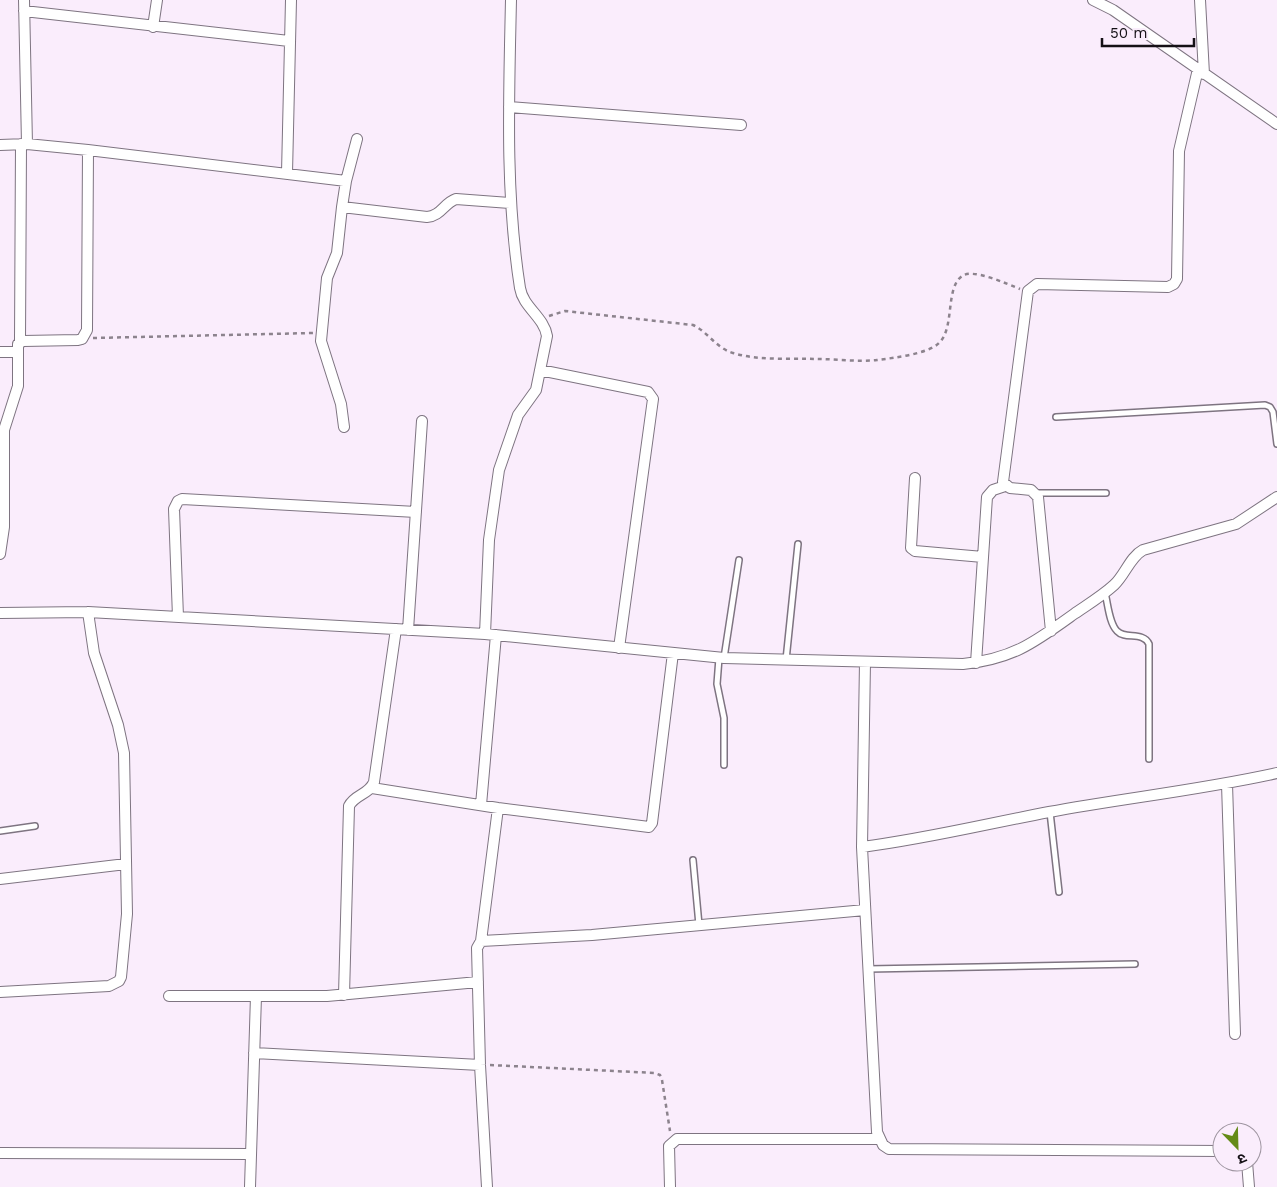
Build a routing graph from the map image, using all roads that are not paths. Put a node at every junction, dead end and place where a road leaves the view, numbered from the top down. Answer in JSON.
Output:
{"nodes":[{"id":1,"x":24,"y":0,"type":"edge"},
{"id":2,"x":157,"y":0,"type":"edge"},
{"id":3,"x":291,"y":0,"type":"edge"},
{"id":4,"x":511,"y":0,"type":"edge"},
{"id":5,"x":1093,"y":0,"type":"edge"},
{"id":6,"x":1200,"y":0,"type":"edge"},
{"id":7,"x":24,"y":11,"type":"junction"},
{"id":8,"x":153,"y":27,"type":"junction"},
{"id":9,"x":289,"y":41,"type":"junction"},
{"id":10,"x":1201,"y":71,"type":"junction"},
{"id":11,"x":509,"y":107,"type":"junction"},
{"id":12,"x":1277,"y":124,"type":"edge"},
{"id":13,"x":741,"y":125,"type":"dead end"},
{"id":14,"x":357,"y":139,"type":"dead end"},
{"id":15,"x":24,"y":144,"type":"junction"},
{"id":16,"x":0,"y":145,"type":"edge"},
{"id":17,"x":88,"y":150,"type":"junction"},
{"id":18,"x":287,"y":173,"type":"junction"},
{"id":19,"x":346,"y":181,"type":"junction"},
{"id":20,"x":510,"y":203,"type":"junction"},
{"id":21,"x":342,"y":207,"type":"junction"},
{"id":22,"x":19,"y":347,"type":"junction"},
{"id":23,"x":0,"y":352,"type":"edge"},
{"id":24,"x":540,"y":370,"type":"junction"},
{"id":25,"x":4,"y":415,"type":"edge"},
{"id":26,"x":1056,"y":417,"type":"dead end"},
{"id":27,"x":422,"y":421,"type":"dead end"},
{"id":28,"x":344,"y":427,"type":"dead end"},
{"id":29,"x":1277,"y":444,"type":"edge"},
{"id":30,"x":915,"y":478,"type":"dead end"},
{"id":31,"x":1005,"y":486,"type":"junction"},
{"id":32,"x":1035,"y":492,"type":"junction"},
{"id":33,"x":1106,"y":493,"type":"dead end"},
{"id":34,"x":1277,"y":497,"type":"edge"},
{"id":35,"x":416,"y":512,"type":"junction"},
{"id":36,"x":798,"y":544,"type":"dead end"},
{"id":37,"x":0,"y":554,"type":"edge"},
{"id":38,"x":983,"y":557,"type":"junction"},
{"id":39,"x":739,"y":560,"type":"dead end"},
{"id":40,"x":1104,"y":592,"type":"junction"},
{"id":41,"x":88,"y":612,"type":"junction"},
{"id":42,"x":0,"y":613,"type":"edge"},
{"id":43,"x":178,"y":617,"type":"junction"},
{"id":44,"x":396,"y":629,"type":"junction"},
{"id":45,"x":408,"y":630,"type":"junction"},
{"id":46,"x":1051,"y":631,"type":"junction"},
{"id":47,"x":485,"y":634,"type":"junction"},
{"id":48,"x":496,"y":635,"type":"junction"},
{"id":49,"x":619,"y":648,"type":"junction"},
{"id":50,"x":674,"y":653,"type":"junction"},
{"id":51,"x":722,"y":658,"type":"junction"},
{"id":52,"x":786,"y":660,"type":"junction"},
{"id":53,"x":865,"y":662,"type":"junction"},
{"id":54,"x":976,"y":663,"type":"junction"},
{"id":55,"x":1150,"y":758,"type":"dead end"},
{"id":56,"x":724,"y":765,"type":"dead end"},
{"id":57,"x":1277,"y":773,"type":"edge"},
{"id":58,"x":1227,"y":784,"type":"junction"},
{"id":59,"x":372,"y":788,"type":"junction"},
{"id":60,"x":481,"y":805,"type":"junction"},
{"id":61,"x":498,"y":808,"type":"junction"},
{"id":62,"x":1050,"y":812,"type":"junction"},
{"id":63,"x":35,"y":826,"type":"dead end"},
{"id":64,"x":0,"y":830,"type":"edge"},
{"id":65,"x":862,"y":847,"type":"junction"},
{"id":66,"x":693,"y":860,"type":"dead end"},
{"id":67,"x":126,"y":864,"type":"junction"},
{"id":68,"x":0,"y":879,"type":"edge"},
{"id":69,"x":1059,"y":892,"type":"dead end"},
{"id":70,"x":865,"y":910,"type":"junction"},
{"id":71,"x":699,"y":925,"type":"junction"},
{"id":72,"x":481,"y":941,"type":"junction"},
{"id":73,"x":1135,"y":964,"type":"dead end"},
{"id":74,"x":868,"y":969,"type":"junction"},
{"id":75,"x":478,"y":982,"type":"junction"},
{"id":76,"x":0,"y":992,"type":"edge"},
{"id":77,"x":344,"y":995,"type":"junction"},
{"id":78,"x":169,"y":996,"type":"dead end"},
{"id":79,"x":256,"y":996,"type":"junction"},
{"id":80,"x":1235,"y":1034,"type":"dead end"},
{"id":81,"x":254,"y":1052,"type":"junction"},
{"id":82,"x":480,"y":1065,"type":"junction"},
{"id":83,"x":879,"y":1139,"type":"junction"},
{"id":84,"x":1212,"y":1151,"type":"edge"},
{"id":85,"x":0,"y":1153,"type":"edge"},
{"id":86,"x":250,"y":1154,"type":"junction"},
{"id":87,"x":1248,"y":1172,"type":"edge"},
{"id":88,"x":250,"y":1187,"type":"edge"},
{"id":89,"x":487,"y":1187,"type":"edge"},
{"id":90,"x":670,"y":1187,"type":"edge"},
{"id":91,"x":1249,"y":1187,"type":"edge"}],
"edges":[{"from":1,"to":7,"type":"street"},
{"from":2,"to":8,"type":"street"},
{"from":3,"to":9,"type":"street"},
{"from":4,"to":11,"type":"street"},
{"from":5,"to":10,"type":"street"},
{"from":6,"to":10,"type":"street"},
{"from":7,"to":8,"type":"street"},
{"from":7,"to":15,"type":"street"},
{"from":8,"to":9,"type":"street"},
{"from":9,"to":18,"type":"street"},
{"from":10,"to":12,"type":"street"},
{"from":10,"to":31,"type":"street"},
{"from":11,"to":13,"type":"street"},
{"from":11,"to":20,"type":"street"},
{"from":14,"to":19,"type":"street"},
{"from":15,"to":16,"type":"street"},
{"from":15,"to":17,"type":"street"},
{"from":15,"to":22,"type":"street"},
{"from":17,"to":18,"type":"street"},
{"from":17,"to":22,"type":"street"},
{"from":18,"to":19,"type":"street"},
{"from":19,"to":21,"type":"street"},
{"from":20,"to":21,"type":"street"},
{"from":20,"to":24,"type":"street"},
{"from":21,"to":28,"type":"street"},
{"from":22,"to":23,"type":"street"},
{"from":22,"to":25,"type":"street"},
{"from":24,"to":47,"type":"street"},
{"from":24,"to":49,"type":"street"},
{"from":25,"to":37,"type":"street"},
{"from":26,"to":29,"type":"lane"},
{"from":27,"to":35,"type":"street"},
{"from":30,"to":38,"type":"street"},
{"from":31,"to":32,"type":"street"},
{"from":31,"to":38,"type":"street"},
{"from":32,"to":33,"type":"lane"},
{"from":32,"to":46,"type":"street"},
{"from":34,"to":40,"type":"street"},
{"from":35,"to":43,"type":"street"},
{"from":35,"to":45,"type":"street"},
{"from":36,"to":52,"type":"lane"},
{"from":38,"to":54,"type":"street"},
{"from":39,"to":51,"type":"lane"},
{"from":40,"to":46,"type":"street"},
{"from":40,"to":55,"type":"lane"},
{"from":41,"to":42,"type":"street"},
{"from":41,"to":43,"type":"street"},
{"from":41,"to":67,"type":"street"},
{"from":43,"to":44,"type":"street"},
{"from":44,"to":45,"type":"street"},
{"from":44,"to":59,"type":"street"},
{"from":45,"to":47,"type":"street"},
{"from":46,"to":54,"type":"street"},
{"from":47,"to":48,"type":"street"},
{"from":48,"to":49,"type":"street"},
{"from":48,"to":60,"type":"street"},
{"from":49,"to":50,"type":"street"},
{"from":50,"to":51,"type":"street"},
{"from":50,"to":61,"type":"street"},
{"from":51,"to":52,"type":"street"},
{"from":51,"to":56,"type":"lane"},
{"from":52,"to":53,"type":"street"},
{"from":53,"to":54,"type":"street"},
{"from":53,"to":65,"type":"street"},
{"from":57,"to":58,"type":"street"},
{"from":58,"to":62,"type":"street"},
{"from":58,"to":80,"type":"street"},
{"from":59,"to":60,"type":"street"},
{"from":59,"to":77,"type":"street"},
{"from":60,"to":61,"type":"street"},
{"from":61,"to":72,"type":"street"},
{"from":62,"to":65,"type":"street"},
{"from":62,"to":69,"type":"lane"},
{"from":63,"to":64,"type":"lane"},
{"from":65,"to":70,"type":"street"},
{"from":66,"to":71,"type":"lane"},
{"from":67,"to":68,"type":"street"},
{"from":67,"to":76,"type":"street"},
{"from":70,"to":71,"type":"street"},
{"from":70,"to":74,"type":"street"},
{"from":71,"to":72,"type":"street"},
{"from":72,"to":75,"type":"street"},
{"from":73,"to":74,"type":"lane"},
{"from":74,"to":83,"type":"street"},
{"from":75,"to":77,"type":"street"},
{"from":75,"to":82,"type":"street"},
{"from":77,"to":79,"type":"street"},
{"from":78,"to":79,"type":"street"},
{"from":79,"to":81,"type":"street"},
{"from":81,"to":82,"type":"street"},
{"from":81,"to":86,"type":"street"},
{"from":82,"to":89,"type":"street"},
{"from":83,"to":84,"type":"street"},
{"from":83,"to":90,"type":"street"},
{"from":85,"to":86,"type":"street"},
{"from":86,"to":88,"type":"street"},
{"from":87,"to":91,"type":"street"}]}
